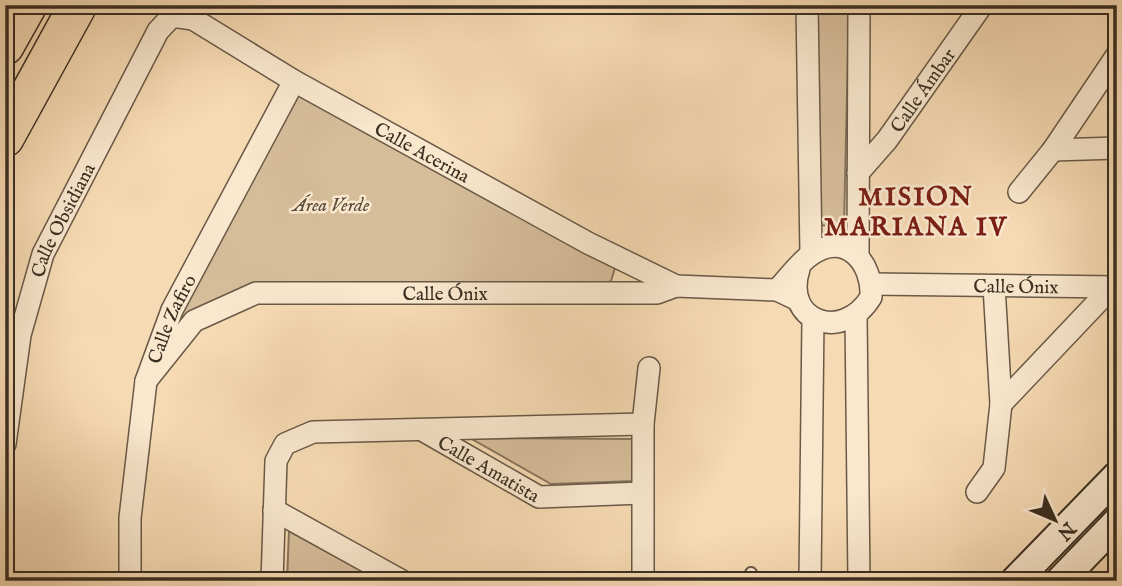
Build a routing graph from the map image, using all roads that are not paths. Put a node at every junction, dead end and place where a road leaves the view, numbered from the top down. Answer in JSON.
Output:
{"nodes":[{"id":1,"x":28,"y":5,"type":"edge"},
{"id":2,"x":78,"y":5,"type":"edge"},
{"id":3,"x":807,"y":5,"type":"edge"},
{"id":4,"x":859,"y":5,"type":"edge"},
{"id":5,"x":982,"y":5,"type":"edge"},
{"id":6,"x":172,"y":16,"type":"joint"},
{"id":7,"x":5,"y":46,"type":"edge"},
{"id":8,"x":1117,"y":55,"type":"edge"},
{"id":9,"x":294,"y":81,"type":"junction"},
{"id":10,"x":5,"y":138,"type":"edge"},
{"id":11,"x":1117,"y":148,"type":"edge"},
{"id":12,"x":1053,"y":150,"type":"junction"},
{"id":13,"x":858,"y":173,"type":"junction"},
{"id":14,"x":1019,"y":192,"type":"dead end"},
{"id":15,"x":858,"y":256,"type":"junction"},
{"id":16,"x":627,"y":261,"type":"junction"},
{"id":17,"x":805,"y":261,"type":"junction"},
{"id":18,"x":872,"y":284,"type":"junction"},
{"id":19,"x":676,"y":285,"type":"junction"},
{"id":20,"x":994,"y":286,"type":"junction"},
{"id":21,"x":1114,"y":287,"type":"edge"},
{"id":22,"x":777,"y":290,"type":"junction"},
{"id":23,"x":613,"y":293,"type":"junction"},
{"id":24,"x":798,"y":300,"type":"junction"},
{"id":25,"x":856,"y":316,"type":"junction"},
{"id":26,"x":813,"y":318,"type":"junction"},
{"id":27,"x":649,"y":368,"type":"dead end"},
{"id":28,"x":146,"y":381,"type":"junction"},
{"id":29,"x":1002,"y":404,"type":"junction"},
{"id":30,"x":643,"y":424,"type":"junction"},
{"id":31,"x":424,"y":431,"type":"junction"},
{"id":32,"x":5,"y":444,"type":"edge"},
{"id":33,"x":1117,"y":476,"type":"edge"},
{"id":34,"x":977,"y":492,"type":"dead end"},
{"id":35,"x":642,"y":494,"type":"junction"},
{"id":36,"x":274,"y":510,"type":"junction"},
{"id":37,"x":1117,"y":522,"type":"edge"},
{"id":38,"x":130,"y":581,"type":"edge"},
{"id":39,"x":272,"y":581,"type":"edge"},
{"id":40,"x":402,"y":581,"type":"edge"},
{"id":41,"x":643,"y":581,"type":"edge"},
{"id":42,"x":810,"y":581,"type":"edge"},
{"id":43,"x":859,"y":581,"type":"edge"},
{"id":44,"x":1016,"y":581,"type":"edge"},
{"id":45,"x":1060,"y":581,"type":"edge"}],
"edges":[{"from":1,"to":7,"type":"highway"},
{"from":2,"to":10,"type":"highway"},
{"from":3,"to":17,"type":"street"},
{"from":4,"to":13,"type":"street"},
{"from":5,"to":13,"type":"street","name":"Calle Ámbar"},
{"from":6,"to":9,"type":"street","name":"Calle Acerina"},
{"from":6,"to":32,"type":"street","name":"Calle Obsidiana"},
{"from":8,"to":12,"type":"street"},
{"from":9,"to":16,"type":"street","name":"Calle Acerina"},
{"from":9,"to":28,"type":"street","name":"Calle Zafiro"},
{"from":11,"to":12,"type":"street"},
{"from":12,"to":14,"type":"street"},
{"from":13,"to":15,"type":"street"},
{"from":15,"to":17,"type":"street"},
{"from":15,"to":18,"type":"street"},
{"from":16,"to":19,"type":"street","name":"Calle Acerina"},
{"from":16,"to":23,"type":"street"},
{"from":17,"to":22,"type":"street"},
{"from":17,"to":24,"type":"street"},
{"from":18,"to":20,"type":"street","name":"Calle Ónix"},
{"from":18,"to":25,"type":"street"},
{"from":19,"to":22,"type":"street","name":"Calle Ónix"},
{"from":19,"to":23,"type":"street","name":"Calle Ónix"},
{"from":20,"to":21,"type":"street","name":"Calle Ónix"},
{"from":20,"to":29,"type":"street"},
{"from":21,"to":29,"type":"street"},
{"from":22,"to":24,"type":"street","name":"Calle Ónix"},
{"from":23,"to":28,"type":"street","name":"Calle Ónix"},
{"from":24,"to":26,"type":"street"},
{"from":25,"to":26,"type":"street"},
{"from":25,"to":43,"type":"street"},
{"from":26,"to":42,"type":"street"},
{"from":27,"to":30,"type":"street"},
{"from":28,"to":38,"type":"street","name":"Calle Zafiro"},
{"from":29,"to":34,"type":"street"},
{"from":30,"to":31,"type":"street","name":"Calle Amatista"},
{"from":30,"to":35,"type":"street"},
{"from":31,"to":35,"type":"street","name":"Calle Amatista"},
{"from":31,"to":36,"type":"street","name":"Calle Amatista"},
{"from":33,"to":44,"type":"street"},
{"from":35,"to":41,"type":"street"},
{"from":36,"to":39,"type":"street","name":"Calle Amatista"},
{"from":36,"to":40,"type":"street"},
{"from":37,"to":45,"type":"street"}]}
